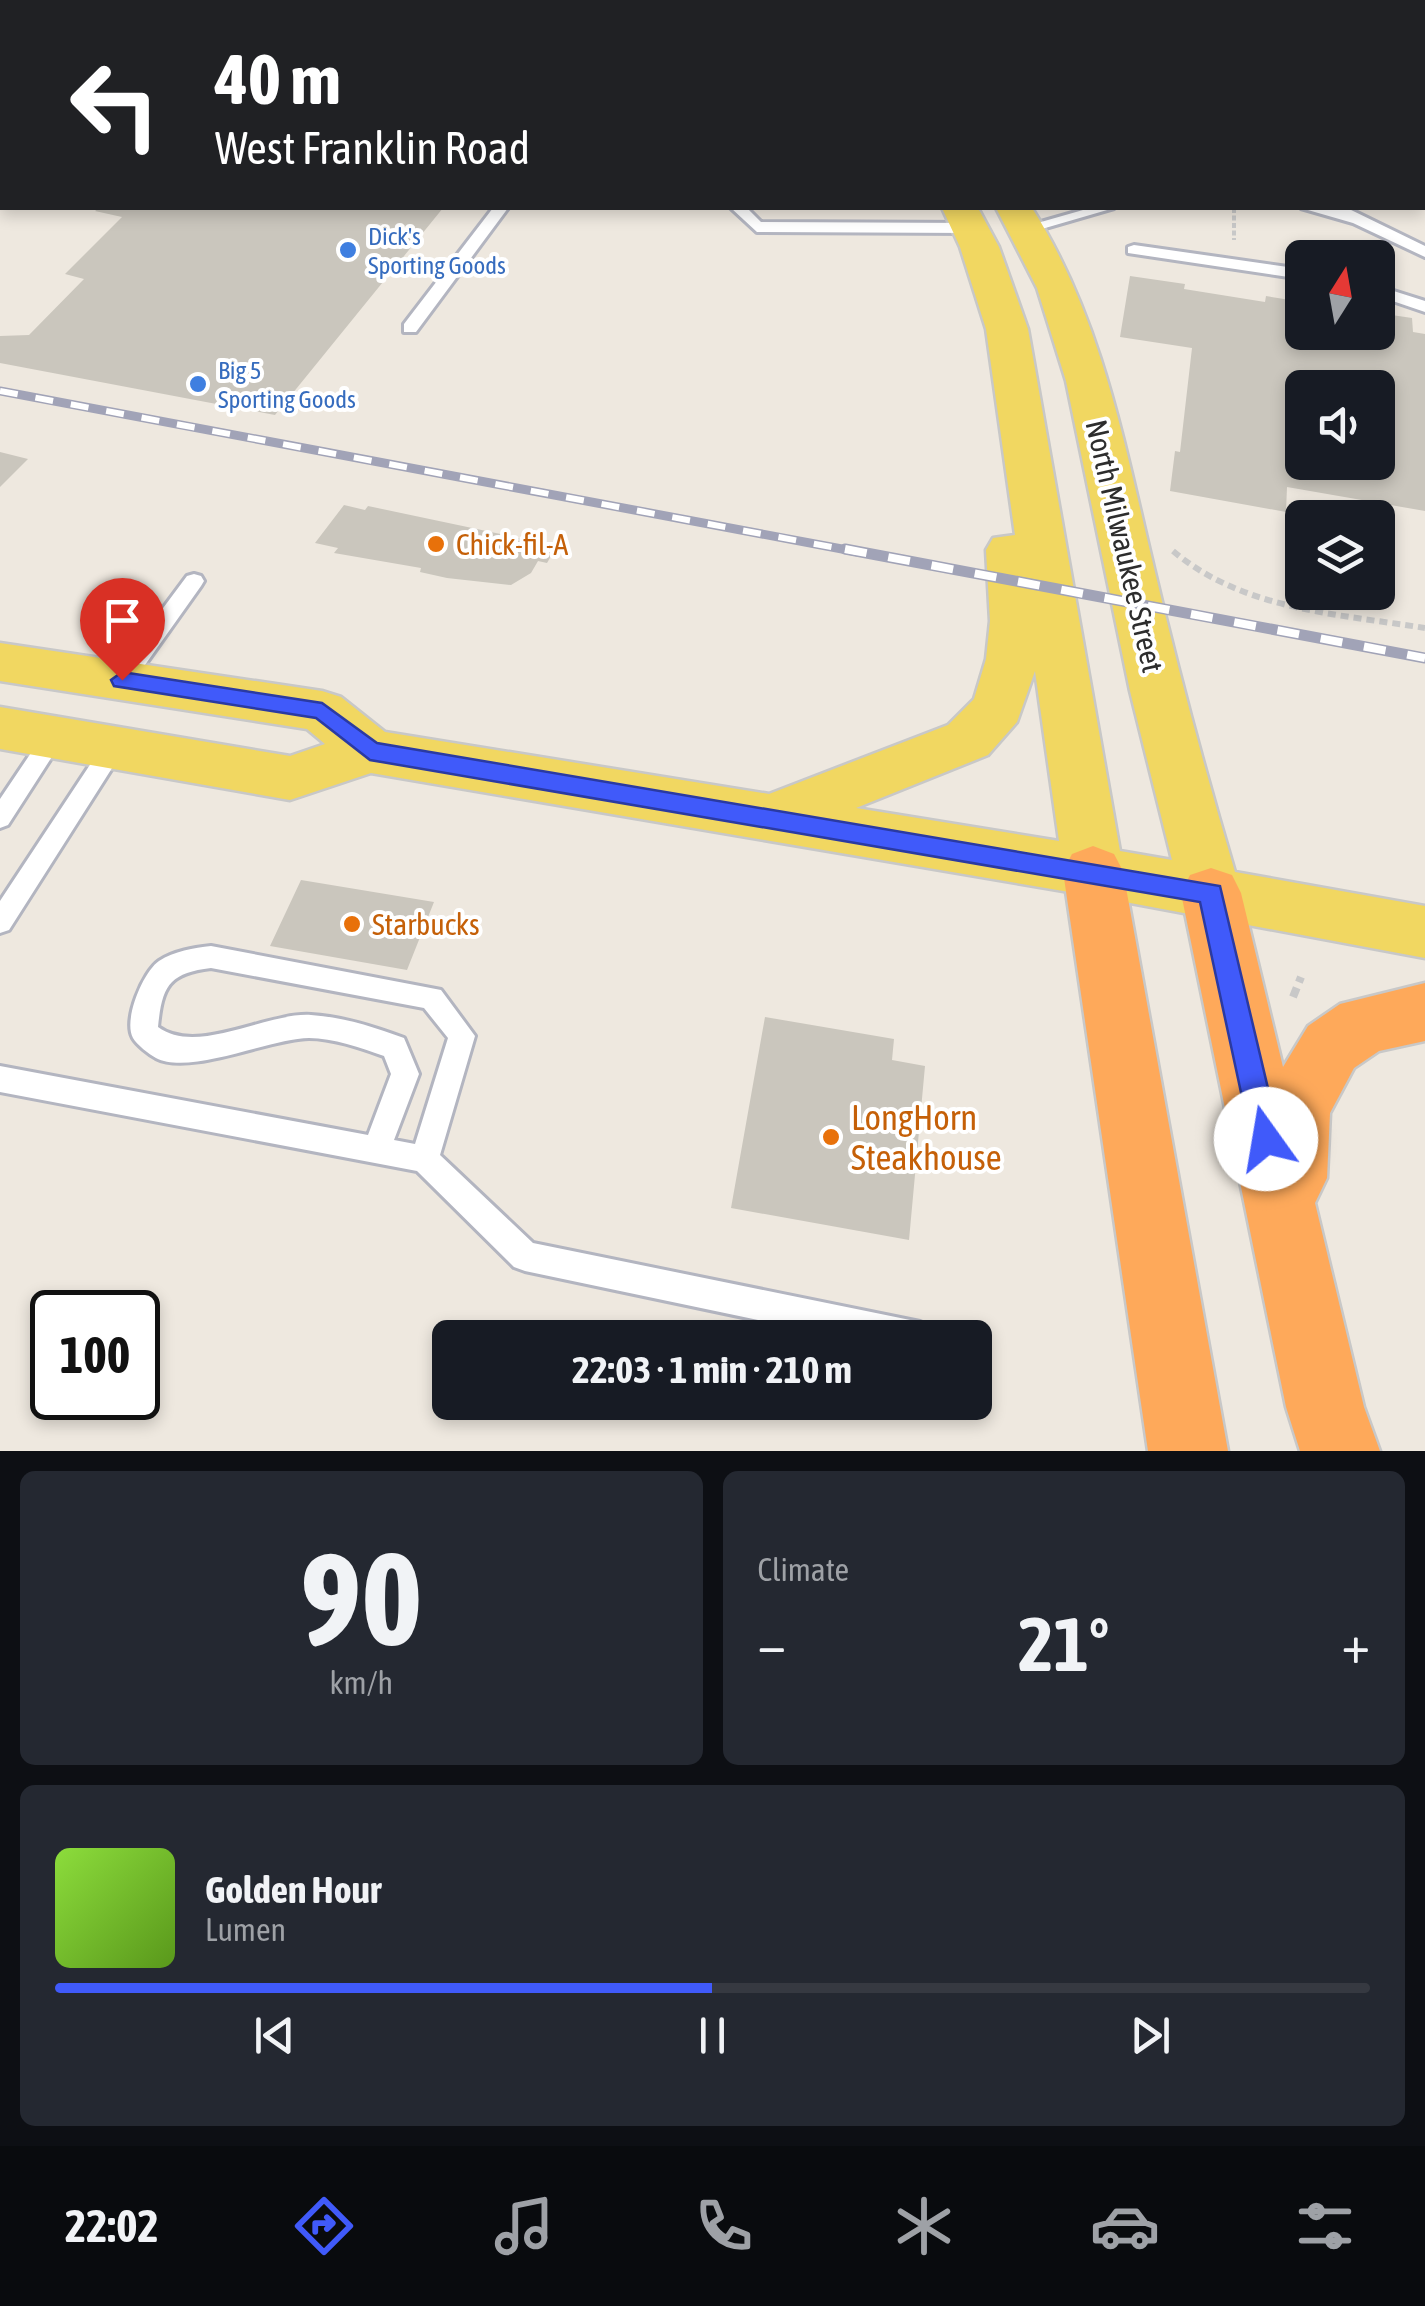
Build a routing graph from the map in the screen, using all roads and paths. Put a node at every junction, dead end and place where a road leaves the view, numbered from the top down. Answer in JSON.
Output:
{"nodes":[{"id":1,"x":498,"y":210,"type":"edge"},
{"id":2,"x":741,"y":210,"type":"edge"},
{"id":3,"x":1078,"y":210,"type":"edge"},
{"id":4,"x":1234,"y":210,"type":"edge"},
{"id":5,"x":1316,"y":210,"type":"edge"},
{"id":6,"x":1339,"y":210,"type":"edge"},
{"id":7,"x":993,"y":216,"type":"edge"},
{"id":8,"x":1358,"y":221,"type":"junction"},
{"id":9,"x":1234,"y":242,"type":"dead end"},
{"id":10,"x":1134,"y":250,"type":"dead end"},
{"id":11,"x":1425,"y":252,"type":"edge"},
{"id":12,"x":1285,"y":272,"type":"edge"},
{"id":13,"x":1395,"y":297,"type":"edge"},
{"id":14,"x":1425,"y":307,"type":"edge"},
{"id":15,"x":1005,"y":318,"type":"junction"},
{"id":16,"x":410,"y":328,"type":"dead end"},
{"id":17,"x":1172,"y":550,"type":"dead end"},
{"id":18,"x":194,"y":581,"type":"dead end"},
{"id":19,"x":1425,"y":628,"type":"edge"},
{"id":20,"x":0,"y":662,"type":"edge"},
{"id":21,"x":122,"y":680,"type":"junction"},
{"id":22,"x":26,"y":733,"type":"edge"},
{"id":23,"x":112,"y":748,"type":"junction"},
{"id":24,"x":370,"y":751,"type":"junction"},
{"id":25,"x":0,"y":818,"type":"edge"},
{"id":26,"x":771,"y":818,"type":"junction"},
{"id":27,"x":1093,"y":871,"type":"junction"},
{"id":28,"x":1211,"y":893,"type":"junction"},
{"id":29,"x":0,"y":922,"type":"edge"},
{"id":30,"x":1425,"y":932,"type":"edge"},
{"id":31,"x":1301,"y":977,"type":"dead end"},
{"id":32,"x":1292,"y":997,"type":"dead end"},
{"id":33,"x":1425,"y":1012,"type":"edge"},
{"id":34,"x":0,"y":1079,"type":"edge"},
{"id":35,"x":376,"y":1150,"type":"junction"},
{"id":36,"x":424,"y":1159,"type":"junction"},
{"id":37,"x":1288,"y":1241,"type":"junction"},
{"id":38,"x":833,"y":1320,"type":"edge"},
{"id":39,"x":1188,"y":1451,"type":"edge"},
{"id":40,"x":1340,"y":1451,"type":"edge"}],
"edges":[{"from":1,"to":16,"type":"lane"},
{"from":2,"to":7,"type":"lane"},
{"from":3,"to":7,"type":"lane"},
{"from":4,"to":9,"type":"path"},
{"from":5,"to":8,"type":"lane"},
{"from":6,"to":8,"type":"lane"},
{"from":7,"to":15,"type":"main road"},
{"from":7,"to":28,"type":"main road","name":"North Milwaukee Street"},
{"from":8,"to":11,"type":"lane"},
{"from":10,"to":12,"type":"lane"},
{"from":13,"to":14,"type":"lane"},
{"from":15,"to":26,"type":"main road"},
{"from":15,"to":27,"type":"main road"},
{"from":17,"to":19,"type":"path"},
{"from":18,"to":21,"type":"lane"},
{"from":20,"to":21,"type":"main road"},
{"from":21,"to":24,"type":"main road"},
{"from":22,"to":23,"type":"main road"},
{"from":22,"to":25,"type":"lane"},
{"from":23,"to":24,"type":"main road"},
{"from":23,"to":29,"type":"lane"},
{"from":24,"to":26,"type":"main road"},
{"from":26,"to":27,"type":"main road"},
{"from":27,"to":28,"type":"main road"},
{"from":27,"to":39,"type":"highway"},
{"from":28,"to":30,"type":"main road"},
{"from":28,"to":37,"type":"highway"},
{"from":31,"to":32,"type":"path"},
{"from":33,"to":37,"type":"highway"},
{"from":34,"to":35,"type":"lane"},
{"from":35,"to":36,"type":"lane"},
{"from":35,"to":36,"type":"lane"},
{"from":36,"to":38,"type":"lane"},
{"from":37,"to":40,"type":"highway"}]}
